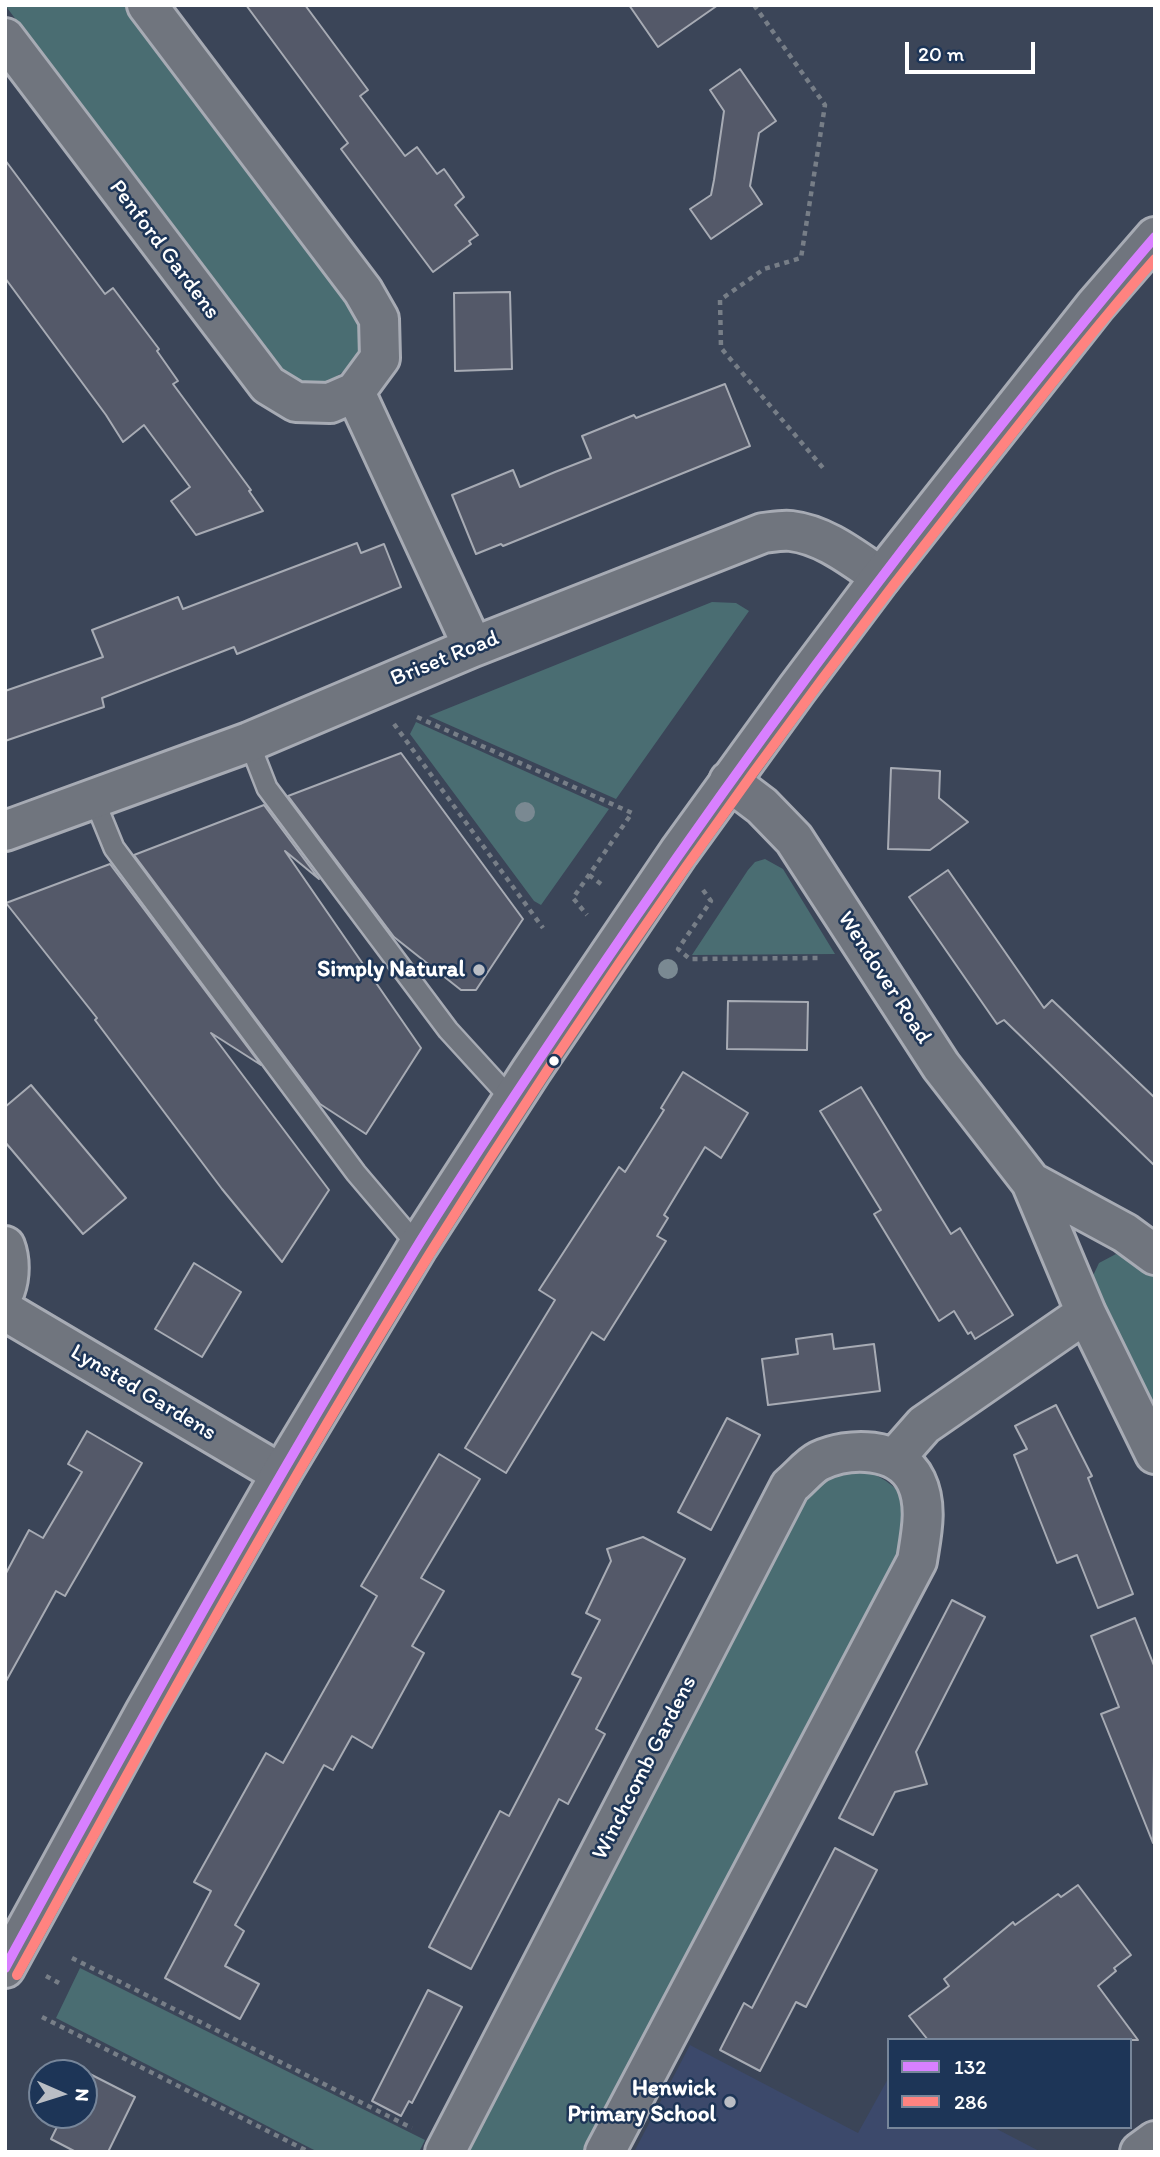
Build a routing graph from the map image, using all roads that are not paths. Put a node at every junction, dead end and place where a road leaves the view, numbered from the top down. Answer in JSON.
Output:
{"nodes":[{"id":1,"x":147,"y":5,"type":"edge"},
{"id":2,"x":5,"y":38,"type":"edge"},
{"id":3,"x":1155,"y":237,"type":"edge"},
{"id":4,"x":355,"y":392,"type":"junction"},
{"id":5,"x":881,"y":577,"type":"junction"},
{"id":6,"x":473,"y":648,"type":"junction"},
{"id":7,"x":249,"y":742,"type":"junction"},
{"id":8,"x":729,"y":781,"type":"junction"},
{"id":9,"x":94,"y":799,"type":"junction"},
{"id":10,"x":5,"y":831,"type":"edge"},
{"id":11,"x":512,"y":1100,"type":"junction"},
{"id":12,"x":1031,"y":1182,"type":"junction"},
{"id":13,"x":5,"y":1246,"type":"edge"},
{"id":14,"x":418,"y":1246,"type":"junction"},
{"id":15,"x":1155,"y":1255,"type":"edge"},
{"id":16,"x":5,"y":1290,"type":"edge"},
{"id":17,"x":5,"y":1311,"type":"edge"},
{"id":18,"x":1086,"y":1313,"type":"junction"},
{"id":19,"x":1155,"y":1454,"type":"edge"},
{"id":20,"x":895,"y":1458,"type":"junction"},
{"id":21,"x":281,"y":1474,"type":"junction"},
{"id":22,"x":5,"y":1968,"type":"edge"},
{"id":23,"x":431,"y":2141,"type":"edge"},
{"id":24,"x":1155,"y":2141,"type":"edge"},
{"id":25,"x":604,"y":2152,"type":"edge"},
{"id":26,"x":1140,"y":2152,"type":"edge"}],
"edges":[{"from":1,"to":4,"type":"street"},
{"from":2,"to":4,"type":"street","name":"Penford Gardens"},
{"from":3,"to":5,"type":"street"},
{"from":4,"to":6,"type":"street"},
{"from":5,"to":6,"type":"street","name":"Briset Road"},
{"from":5,"to":8,"type":"street"},
{"from":6,"to":7,"type":"street","name":"Briset Road"},
{"from":7,"to":9,"type":"street","name":"Briset Road"},
{"from":7,"to":11,"type":"lane"},
{"from":8,"to":11,"type":"street"},
{"from":8,"to":12,"type":"street","name":"Wendover Road"},
{"from":9,"to":10,"type":"street","name":"Briset Road"},
{"from":9,"to":14,"type":"lane"},
{"from":11,"to":14,"type":"street"},
{"from":12,"to":15,"type":"street","name":"Wendover Road"},
{"from":12,"to":18,"type":"street","name":"Wendover Road"},
{"from":13,"to":16,"type":"street"},
{"from":14,"to":21,"type":"street"},
{"from":17,"to":21,"type":"street","name":"Lynsted Gardens"},
{"from":18,"to":19,"type":"street","name":"Wendover Road"},
{"from":18,"to":20,"type":"street"},
{"from":20,"to":23,"type":"street","name":"Winchcomb Gardens"},
{"from":20,"to":25,"type":"street"},
{"from":21,"to":22,"type":"street"},
{"from":24,"to":26,"type":"street"}]}
